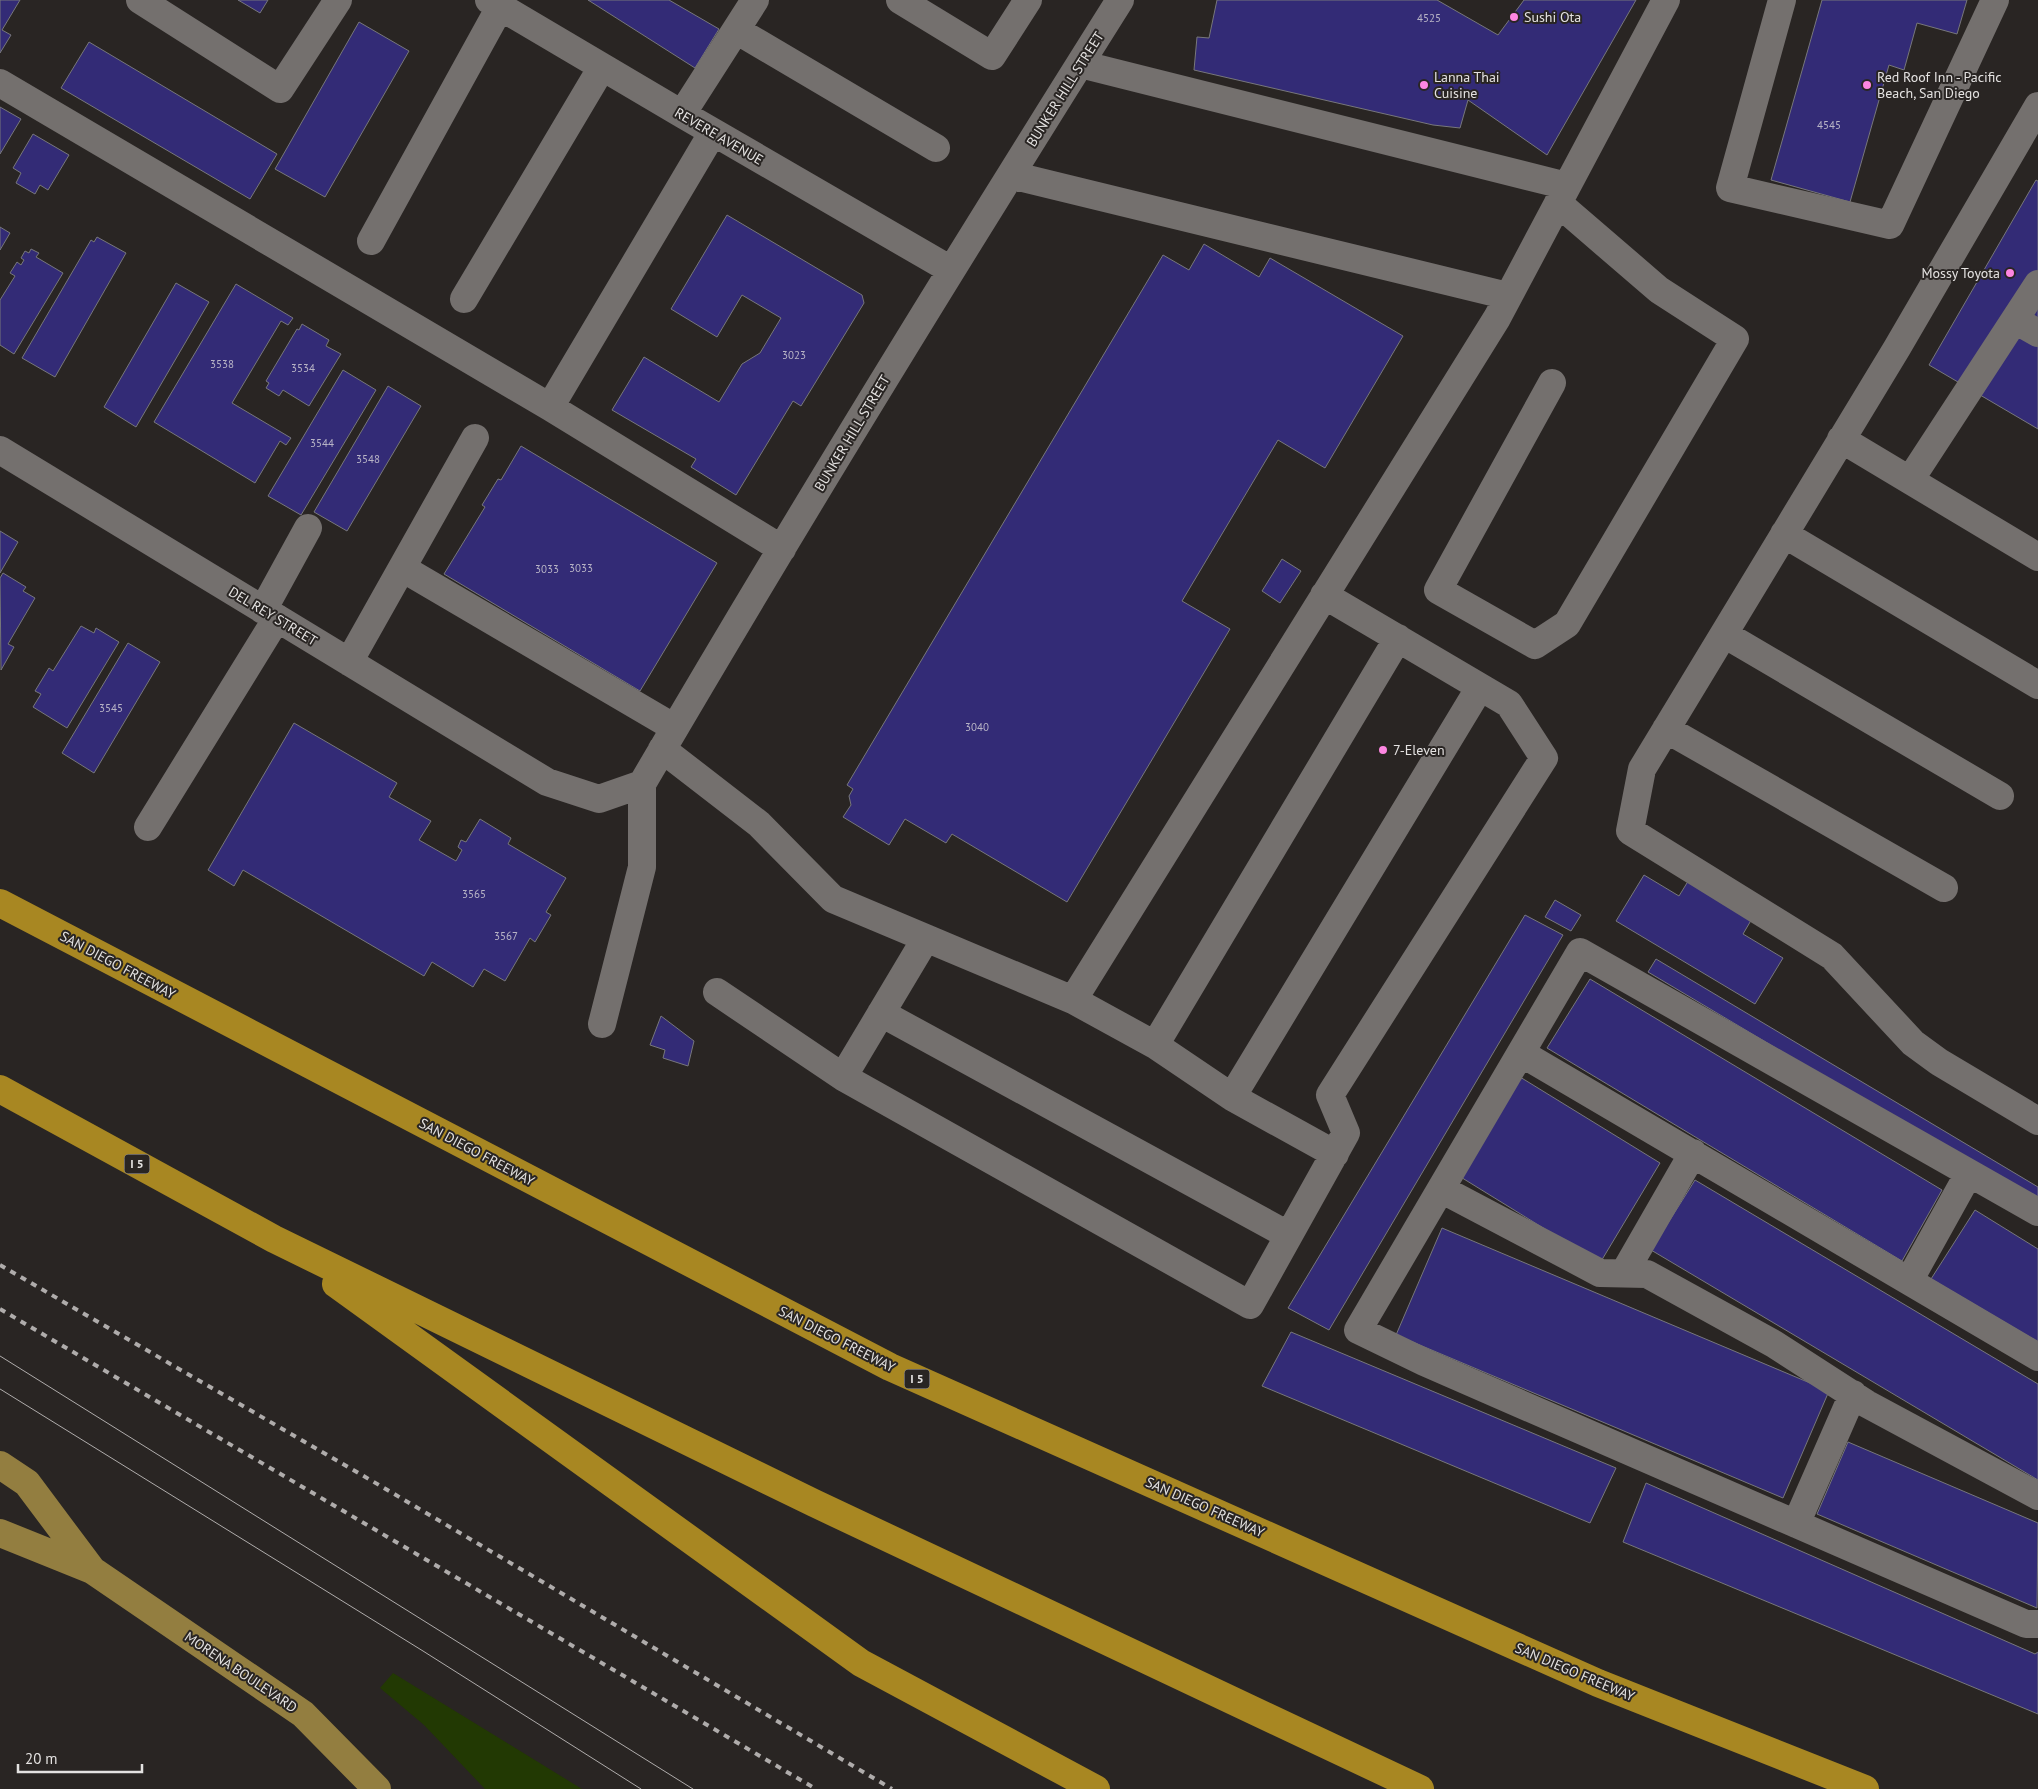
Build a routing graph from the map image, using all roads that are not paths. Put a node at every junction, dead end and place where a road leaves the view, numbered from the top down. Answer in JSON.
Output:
{"nodes":[{"id":1,"x":140,"y":0,"type":"edge"},
{"id":2,"x":338,"y":0,"type":"edge"},
{"id":3,"x":900,"y":0,"type":"edge"},
{"id":4,"x":1028,"y":0,"type":"edge"},
{"id":5,"x":1120,"y":0,"type":"edge"},
{"id":6,"x":1666,"y":0,"type":"edge"},
{"id":7,"x":1782,"y":0,"type":"edge"},
{"id":8,"x":1995,"y":0,"type":"edge"},
{"id":9,"x":754,"y":1,"type":"edge"},
{"id":10,"x":495,"y":3,"type":"edge"},
{"id":11,"x":736,"y":30,"type":"junction"},
{"id":12,"x":1080,"y":64,"type":"junction"},
{"id":13,"x":602,"y":68,"type":"junction"},
{"id":14,"x":0,"y":83,"type":"edge"},
{"id":15,"x":2038,"y":106,"type":"edge"},
{"id":16,"x":682,"y":114,"type":"junction"},
{"id":17,"x":714,"y":132,"type":"junction"},
{"id":18,"x":936,"y":148,"type":"dead end"},
{"id":19,"x":1011,"y":175,"type":"junction"},
{"id":20,"x":1562,"y":195,"type":"junction"},
{"id":21,"x":371,"y":241,"type":"dead end"},
{"id":22,"x":951,"y":270,"type":"junction"},
{"id":23,"x":2038,"y":284,"type":"edge"},
{"id":24,"x":1508,"y":296,"type":"junction"},
{"id":25,"x":464,"y":299,"type":"dead end"},
{"id":26,"x":2015,"y":320,"type":"junction"},
{"id":27,"x":2038,"y":333,"type":"edge"},
{"id":28,"x":1552,"y":383,"type":"dead end"},
{"id":29,"x":550,"y":407,"type":"junction"},
{"id":30,"x":475,"y":438,"type":"dead end"},
{"id":31,"x":1842,"y":439,"type":"junction"},
{"id":32,"x":0,"y":450,"type":"edge"},
{"id":33,"x":1910,"y":480,"type":"junction"},
{"id":34,"x":308,"y":528,"type":"dead end"},
{"id":35,"x":1784,"y":534,"type":"junction"},
{"id":36,"x":782,"y":549,"type":"junction"},
{"id":37,"x":2038,"y":557,"type":"edge"},
{"id":38,"x":402,"y":568,"type":"junction"},
{"id":39,"x":1324,"y":595,"type":"junction"},
{"id":40,"x":270,"y":614,"type":"junction"},
{"id":41,"x":1724,"y":634,"type":"junction"},
{"id":42,"x":1398,"y":638,"type":"junction"},
{"id":43,"x":349,"y":662,"type":"junction"},
{"id":44,"x":2038,"y":685,"type":"edge"},
{"id":45,"x":1480,"y":687,"type":"junction"},
{"id":46,"x":1666,"y":729,"type":"junction"},
{"id":47,"x":669,"y":738,"type":"junction"},
{"id":48,"x":642,"y":784,"type":"junction"},
{"id":49,"x":2000,"y":796,"type":"dead end"},
{"id":50,"x":148,"y":827,"type":"dead end"},
{"id":51,"x":1944,"y":888,"type":"dead end"},
{"id":52,"x":0,"y":903,"type":"edge"},
{"id":53,"x":926,"y":938,"type":"junction"},
{"id":54,"x":717,"y":992,"type":"dead end"},
{"id":55,"x":1073,"y":1000,"type":"junction"},
{"id":56,"x":881,"y":1013,"type":"junction"},
{"id":57,"x":602,"y":1024,"type":"dead end"},
{"id":58,"x":1155,"y":1045,"type":"junction"},
{"id":59,"x":1521,"y":1053,"type":"junction"},
{"id":60,"x":843,"y":1077,"type":"junction"},
{"id":61,"x":0,"y":1089,"type":"edge"},
{"id":62,"x":1232,"y":1097,"type":"junction"},
{"id":63,"x":2038,"y":1121,"type":"edge"},
{"id":64,"x":1693,"y":1153,"type":"junction"},
{"id":65,"x":1334,"y":1154,"type":"junction"},
{"id":66,"x":1969,"y":1173,"type":"junction"},
{"id":67,"x":1441,"y":1189,"type":"junction"},
{"id":68,"x":2038,"y":1212,"type":"edge"},
{"id":69,"x":1288,"y":1235,"type":"junction"},
{"id":70,"x":274,"y":1239,"type":"junction"},
{"id":71,"x":1624,"y":1273,"type":"junction"},
{"id":72,"x":1909,"y":1281,"type":"junction"},
{"id":73,"x":2038,"y":1357,"type":"edge"},
{"id":74,"x":1853,"y":1394,"type":"junction"},
{"id":75,"x":0,"y":1465,"type":"edge"},
{"id":76,"x":2038,"y":1496,"type":"edge"},
{"id":77,"x":1796,"y":1524,"type":"junction"},
{"id":78,"x":0,"y":1534,"type":"edge"},
{"id":79,"x":92,"y":1570,"type":"junction"},
{"id":80,"x":2038,"y":1624,"type":"edge"},
{"id":81,"x":377,"y":1789,"type":"edge"},
{"id":82,"x":1096,"y":1789,"type":"edge"},
{"id":83,"x":1420,"y":1789,"type":"edge"},
{"id":84,"x":1865,"y":1789,"type":"edge"}],
"edges":[{"from":1,"to":2,"type":"street"},
{"from":3,"to":4,"type":"street"},
{"from":5,"to":12,"type":"street","name":"BUNKER HILL STREET"},
{"from":6,"to":20,"type":"street"},
{"from":7,"to":8,"type":"street"},
{"from":9,"to":11,"type":"street"},
{"from":10,"to":13,"type":"street","name":"REVERE AVENUE"},
{"from":10,"to":21,"type":"street"},
{"from":11,"to":16,"type":"street"},
{"from":11,"to":18,"type":"street"},
{"from":12,"to":19,"type":"street","name":"BUNKER HILL STREET"},
{"from":12,"to":20,"type":"street"},
{"from":13,"to":16,"type":"street","name":"REVERE AVENUE"},
{"from":13,"to":25,"type":"street"},
{"from":14,"to":29,"type":"street"},
{"from":15,"to":31,"type":"street"},
{"from":16,"to":17,"type":"street","name":"REVERE AVENUE"},
{"from":17,"to":22,"type":"street","name":"REVERE AVENUE"},
{"from":17,"to":29,"type":"street"},
{"from":19,"to":22,"type":"street","name":"BUNKER HILL STREET"},
{"from":19,"to":24,"type":"street"},
{"from":20,"to":24,"type":"street"},
{"from":20,"to":28,"type":"street"},
{"from":22,"to":36,"type":"street","name":"BUNKER HILL STREET"},
{"from":23,"to":26,"type":"street"},
{"from":24,"to":39,"type":"street"},
{"from":26,"to":27,"type":"street"},
{"from":26,"to":33,"type":"street"},
{"from":29,"to":36,"type":"street"},
{"from":30,"to":38,"type":"street"},
{"from":31,"to":33,"type":"street"},
{"from":31,"to":35,"type":"street"},
{"from":32,"to":40,"type":"street","name":"DEL REY STREET"},
{"from":33,"to":37,"type":"street"},
{"from":34,"to":40,"type":"street"},
{"from":35,"to":41,"type":"street"},
{"from":35,"to":44,"type":"street"},
{"from":36,"to":47,"type":"street","name":"BUNKER HILL STREET"},
{"from":38,"to":43,"type":"street"},
{"from":38,"to":47,"type":"street"},
{"from":39,"to":42,"type":"street"},
{"from":39,"to":55,"type":"street"},
{"from":40,"to":43,"type":"street","name":"DEL REY STREET"},
{"from":40,"to":50,"type":"street"},
{"from":41,"to":46,"type":"street"},
{"from":41,"to":49,"type":"street"},
{"from":42,"to":45,"type":"street"},
{"from":42,"to":58,"type":"street"},
{"from":43,"to":48,"type":"street","name":"DEL REY STREET"},
{"from":45,"to":62,"type":"street"},
{"from":45,"to":65,"type":"street"},
{"from":46,"to":51,"type":"street"},
{"from":46,"to":63,"type":"street"},
{"from":47,"to":48,"type":"street","name":"BUNKER HILL STREET"},
{"from":47,"to":53,"type":"street"},
{"from":48,"to":57,"type":"street"},
{"from":52,"to":84,"type":"highway","name":"SAN DIEGO FREEWAY","number":"I 5"},
{"from":53,"to":55,"type":"street"},
{"from":53,"to":56,"type":"street"},
{"from":54,"to":60,"type":"street"},
{"from":55,"to":58,"type":"street"},
{"from":56,"to":60,"type":"street"},
{"from":56,"to":69,"type":"street"},
{"from":58,"to":62,"type":"street"},
{"from":59,"to":64,"type":"street"},
{"from":59,"to":66,"type":"street"},
{"from":59,"to":67,"type":"street"},
{"from":60,"to":69,"type":"street"},
{"from":61,"to":70,"type":"highway","number":"I 5"},
{"from":62,"to":65,"type":"street"},
{"from":64,"to":71,"type":"street"},
{"from":64,"to":72,"type":"street"},
{"from":65,"to":69,"type":"street"},
{"from":66,"to":68,"type":"street"},
{"from":66,"to":72,"type":"street"},
{"from":67,"to":71,"type":"street"},
{"from":67,"to":77,"type":"street"},
{"from":70,"to":82,"type":"highway"},
{"from":70,"to":83,"type":"highway","number":"I 5"},
{"from":71,"to":74,"type":"street"},
{"from":72,"to":73,"type":"street"},
{"from":74,"to":76,"type":"street"},
{"from":74,"to":77,"type":"street"},
{"from":75,"to":79,"type":"main road","name":"MORENA BOULEVARD"},
{"from":77,"to":80,"type":"street"},
{"from":78,"to":79,"type":"main road","name":"MORENA BOULEVARD"},
{"from":79,"to":81,"type":"main road","name":"MORENA BOULEVARD"}]}
